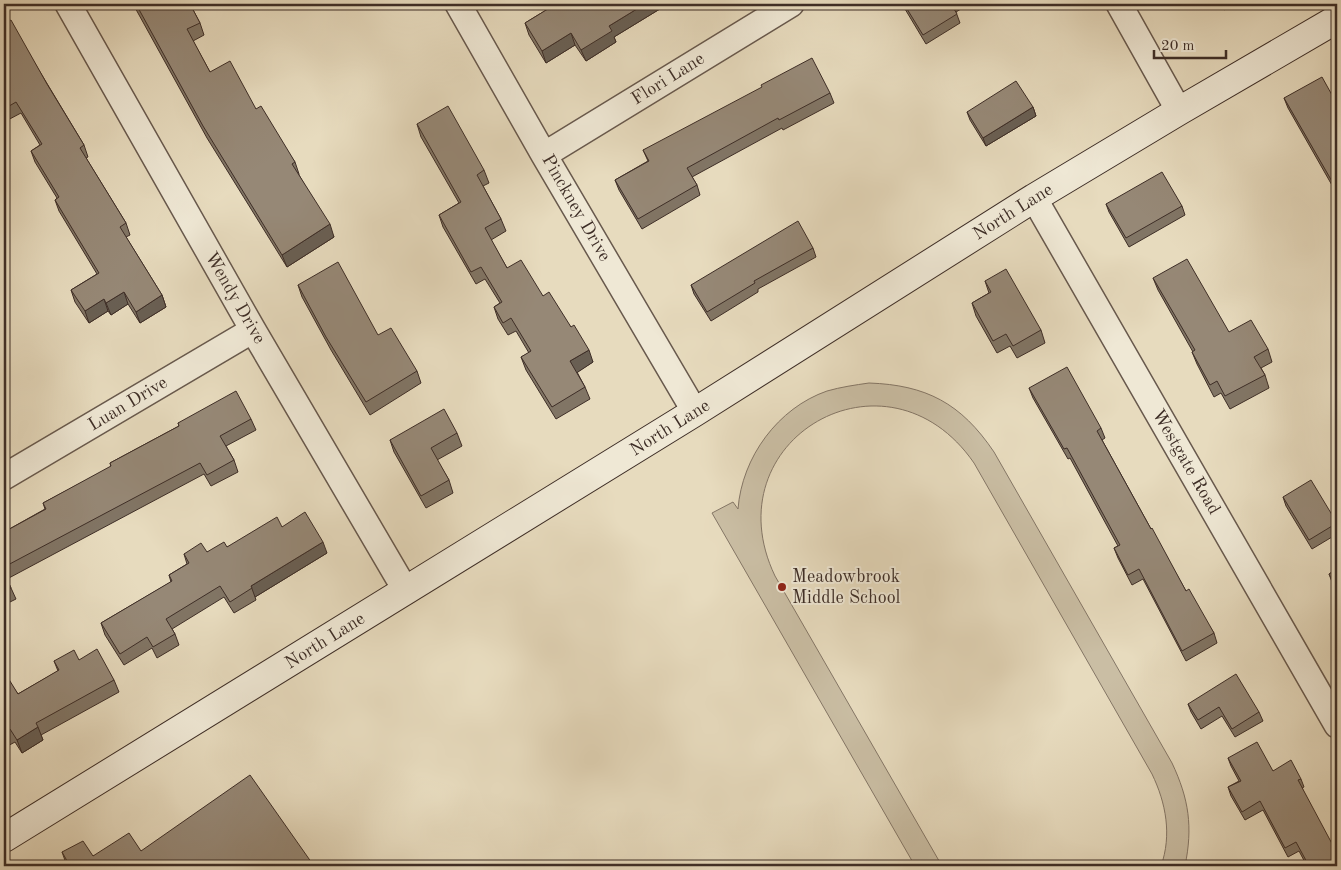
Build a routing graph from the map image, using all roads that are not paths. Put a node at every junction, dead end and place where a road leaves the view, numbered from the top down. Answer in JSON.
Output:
{"nodes":[{"id":1,"x":68,"y":4,"type":"edge"},
{"id":2,"x":458,"y":4,"type":"edge"},
{"id":3,"x":790,"y":4,"type":"edge"},
{"id":4,"x":1119,"y":4,"type":"edge"},
{"id":5,"x":1337,"y":19,"type":"edge"},
{"id":6,"x":1179,"y":110,"type":"junction"},
{"id":7,"x":544,"y":155,"type":"junction"},
{"id":8,"x":1034,"y":198,"type":"junction"},
{"id":9,"x":253,"y":330,"type":"junction"},
{"id":10,"x":695,"y":412,"type":"junction"},
{"id":11,"x":4,"y":478,"type":"edge"},
{"id":12,"x":406,"y":591,"type":"junction"},
{"id":13,"x":1337,"y":725,"type":"edge"},
{"id":14,"x":4,"y":838,"type":"edge"}],
"edges":[{"from":1,"to":9,"type":"street","name":"Wendy Drive"},
{"from":2,"to":7,"type":"street","name":"Pinckney Drive"},
{"from":3,"to":7,"type":"street","name":"Flori Lane"},
{"from":4,"to":6,"type":"street"},
{"from":5,"to":6,"type":"street","name":"North Lane"},
{"from":6,"to":8,"type":"street","name":"North Lane"},
{"from":7,"to":10,"type":"street","name":"Pinckney Drive"},
{"from":8,"to":10,"type":"street","name":"North Lane"},
{"from":8,"to":13,"type":"street","name":"Westgate Road"},
{"from":9,"to":11,"type":"street","name":"Luan Drive"},
{"from":9,"to":12,"type":"street","name":"Wendy Drive"},
{"from":10,"to":12,"type":"street","name":"North Lane"},
{"from":12,"to":14,"type":"street","name":"North Lane"}]}
